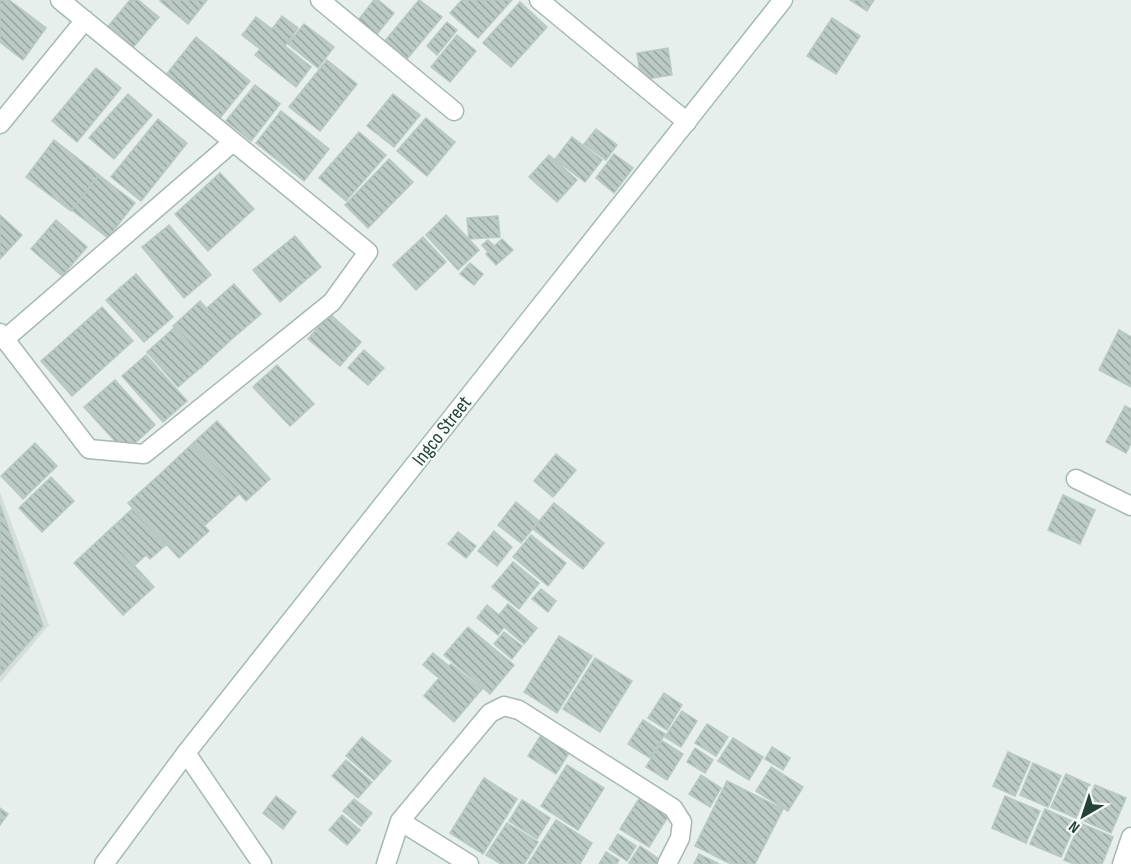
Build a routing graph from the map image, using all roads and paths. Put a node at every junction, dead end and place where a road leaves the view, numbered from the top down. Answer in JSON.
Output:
{"nodes":[{"id":1,"x":60,"y":0,"type":"edge"},
{"id":2,"x":320,"y":0,"type":"edge"},
{"id":3,"x":539,"y":0,"type":"edge"},
{"id":4,"x":783,"y":0,"type":"edge"},
{"id":5,"x":85,"y":20,"type":"junction"},
{"id":6,"x":454,"y":111,"type":"dead end"},
{"id":7,"x":687,"y":122,"type":"junction"},
{"id":8,"x":0,"y":124,"type":"edge"},
{"id":9,"x":233,"y":142,"type":"junction"},
{"id":10,"x":2,"y":336,"type":"edge"},
{"id":11,"x":1076,"y":479,"type":"dead end"},
{"id":12,"x":1131,"y":506,"type":"edge"},
{"id":13,"x":186,"y":753,"type":"junction"},
{"id":14,"x":400,"y":821,"type":"junction"},
{"id":15,"x":1131,"y":837,"type":"edge"},
{"id":16,"x":104,"y":864,"type":"edge"},
{"id":17,"x":262,"y":864,"type":"edge"},
{"id":18,"x":386,"y":864,"type":"edge"},
{"id":19,"x":468,"y":864,"type":"edge"},
{"id":20,"x":667,"y":864,"type":"edge"},
{"id":21,"x":1122,"y":864,"type":"edge"}],
"edges":[{"from":1,"to":5,"type":"street"},
{"from":2,"to":6,"type":"street"},
{"from":3,"to":7,"type":"street"},
{"from":4,"to":7,"type":"street","name":"Ingco Street"},
{"from":5,"to":8,"type":"street"},
{"from":5,"to":9,"type":"street"},
{"from":7,"to":13,"type":"street","name":"Ingco Street"},
{"from":9,"to":10,"type":"street"},
{"from":9,"to":10,"type":"street"},
{"from":11,"to":12,"type":"street"},
{"from":13,"to":16,"type":"street","name":"Ingco Street"},
{"from":13,"to":17,"type":"street"},
{"from":14,"to":18,"type":"street"},
{"from":14,"to":19,"type":"street"},
{"from":14,"to":20,"type":"street"},
{"from":15,"to":21,"type":"street"}]}
